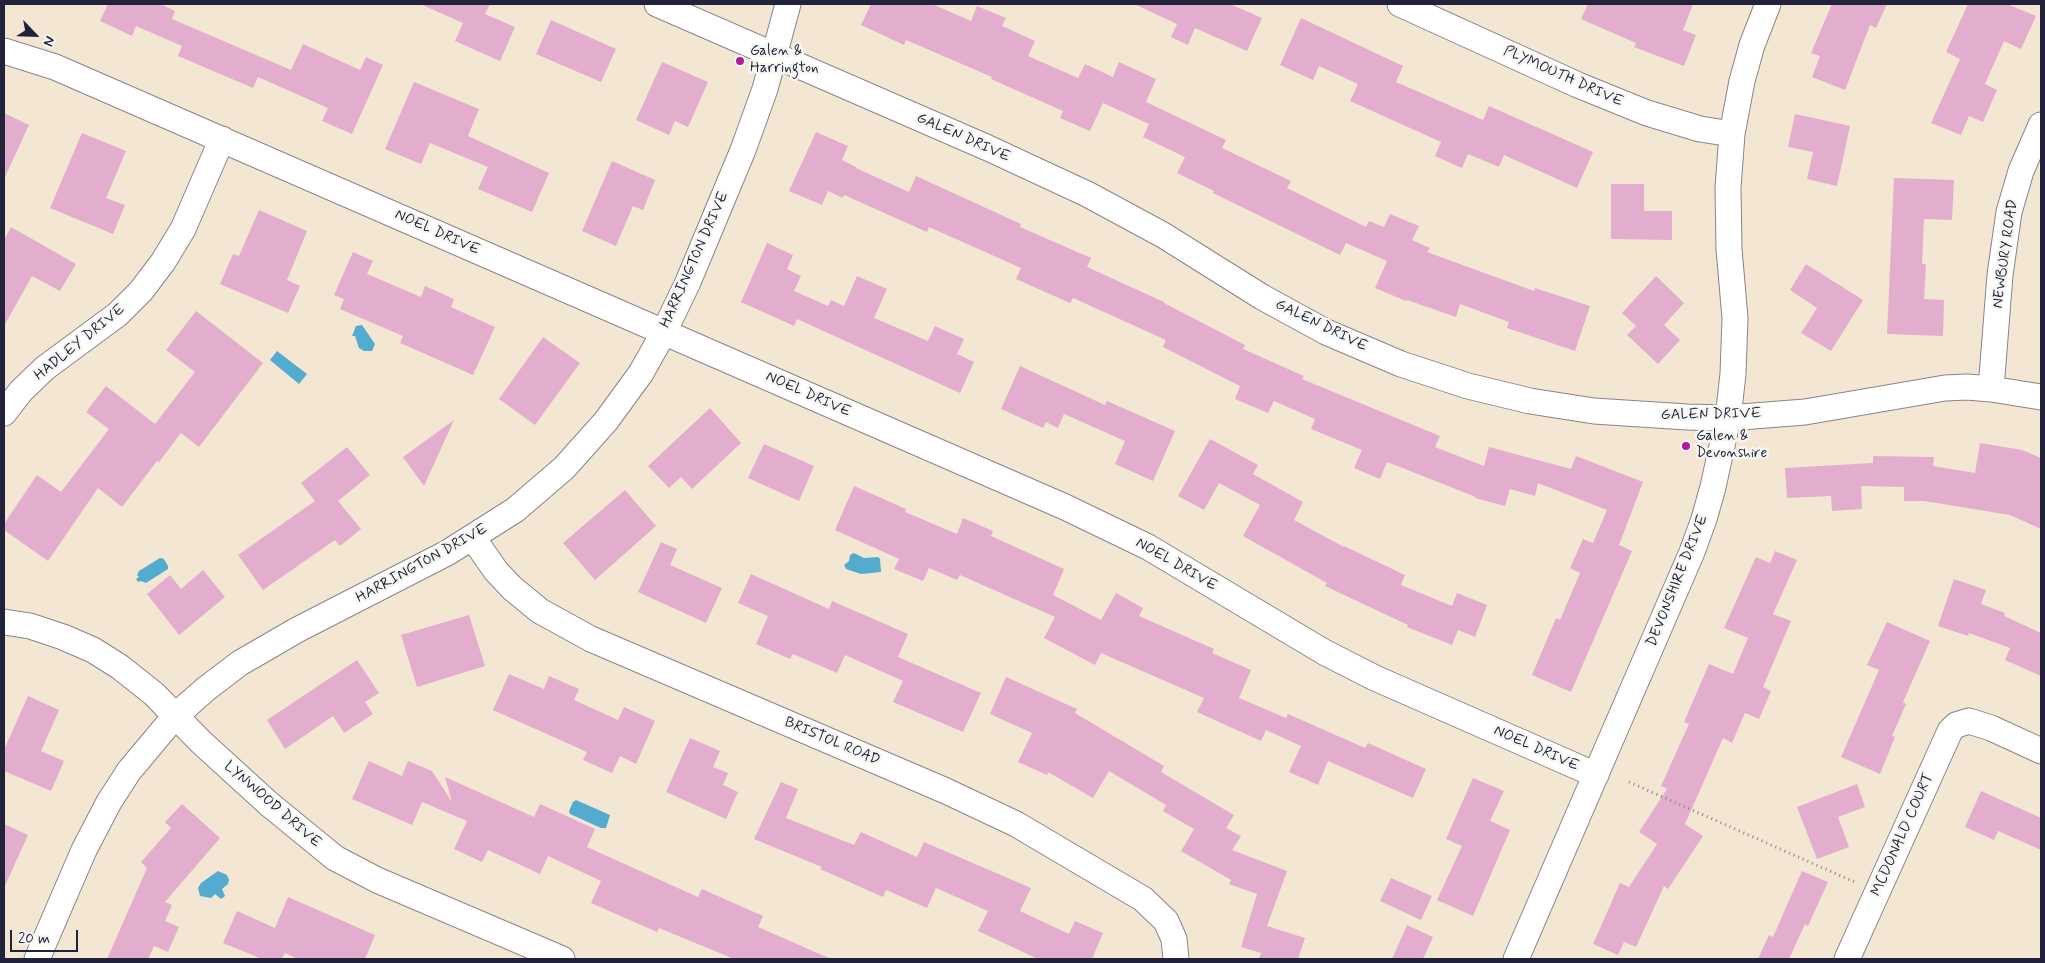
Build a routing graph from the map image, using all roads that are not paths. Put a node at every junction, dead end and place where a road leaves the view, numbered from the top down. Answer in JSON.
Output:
{"nodes":[{"id":1,"x":657,"y":4,"type":"edge"},
{"id":2,"x":788,"y":4,"type":"edge"},
{"id":3,"x":1400,"y":4,"type":"edge"},
{"id":4,"x":1768,"y":4,"type":"edge"},
{"id":5,"x":4,"y":50,"type":"edge"},
{"id":6,"x":775,"y":55,"type":"junction"},
{"id":7,"x":2041,"y":125,"type":"edge"},
{"id":8,"x":1732,"y":134,"type":"junction"},
{"id":9,"x":222,"y":139,"type":"junction"},
{"id":10,"x":664,"y":332,"type":"junction"},
{"id":11,"x":1991,"y":389,"type":"junction"},
{"id":12,"x":2041,"y":397,"type":"edge"},
{"id":13,"x":4,"y":413,"type":"edge"},
{"id":14,"x":1728,"y":418,"type":"junction"},
{"id":15,"x":473,"y":538,"type":"junction"},
{"id":16,"x":4,"y":622,"type":"edge"},
{"id":17,"x":175,"y":716,"type":"junction"},
{"id":18,"x":2041,"y":751,"type":"edge"},
{"id":19,"x":1596,"y":775,"type":"junction"},
{"id":20,"x":36,"y":959,"type":"edge"},
{"id":21,"x":562,"y":959,"type":"edge"},
{"id":22,"x":1176,"y":959,"type":"edge"},
{"id":23,"x":1516,"y":959,"type":"edge"},
{"id":24,"x":1847,"y":959,"type":"edge"}],
"edges":[{"from":1,"to":6,"type":"street","name":"GALEN DRIVE"},
{"from":2,"to":6,"type":"street","name":"HARRINGTON DRIVE"},
{"from":3,"to":8,"type":"street","name":"PLYMOUTH DRIVE"},
{"from":4,"to":8,"type":"street","name":"DEVONSHIRE DRIVE"},
{"from":5,"to":9,"type":"street","name":"NOEL DRIVE"},
{"from":6,"to":10,"type":"street","name":"HARRINGTON DRIVE"},
{"from":6,"to":14,"type":"street","name":"GALEN DRIVE"},
{"from":7,"to":11,"type":"street","name":"NEWBURY ROAD"},
{"from":8,"to":14,"type":"street","name":"DEVONSHIRE DRIVE"},
{"from":9,"to":10,"type":"street","name":"NOEL DRIVE"},
{"from":9,"to":13,"type":"street","name":"HADLEY DRIVE"},
{"from":10,"to":15,"type":"street","name":"HARRINGTON DRIVE"},
{"from":10,"to":19,"type":"street","name":"NOEL DRIVE"},
{"from":11,"to":12,"type":"street","name":"GALEN DRIVE"},
{"from":11,"to":14,"type":"street","name":"GALEN DRIVE"},
{"from":14,"to":19,"type":"street","name":"DEVONSHIRE DRIVE"},
{"from":15,"to":17,"type":"street","name":"HARRINGTON DRIVE"},
{"from":15,"to":22,"type":"street","name":"BRISTOL ROAD"},
{"from":16,"to":17,"type":"street","name":"LYNWOOD DRIVE"},
{"from":17,"to":20,"type":"street","name":"HARRINGTON DRIVE"},
{"from":17,"to":21,"type":"street","name":"LYNWOOD DRIVE"},
{"from":18,"to":24,"type":"street","name":"MCDONALD COURT"},
{"from":19,"to":23,"type":"street","name":"DEVONSHIRE DRIVE"}]}
